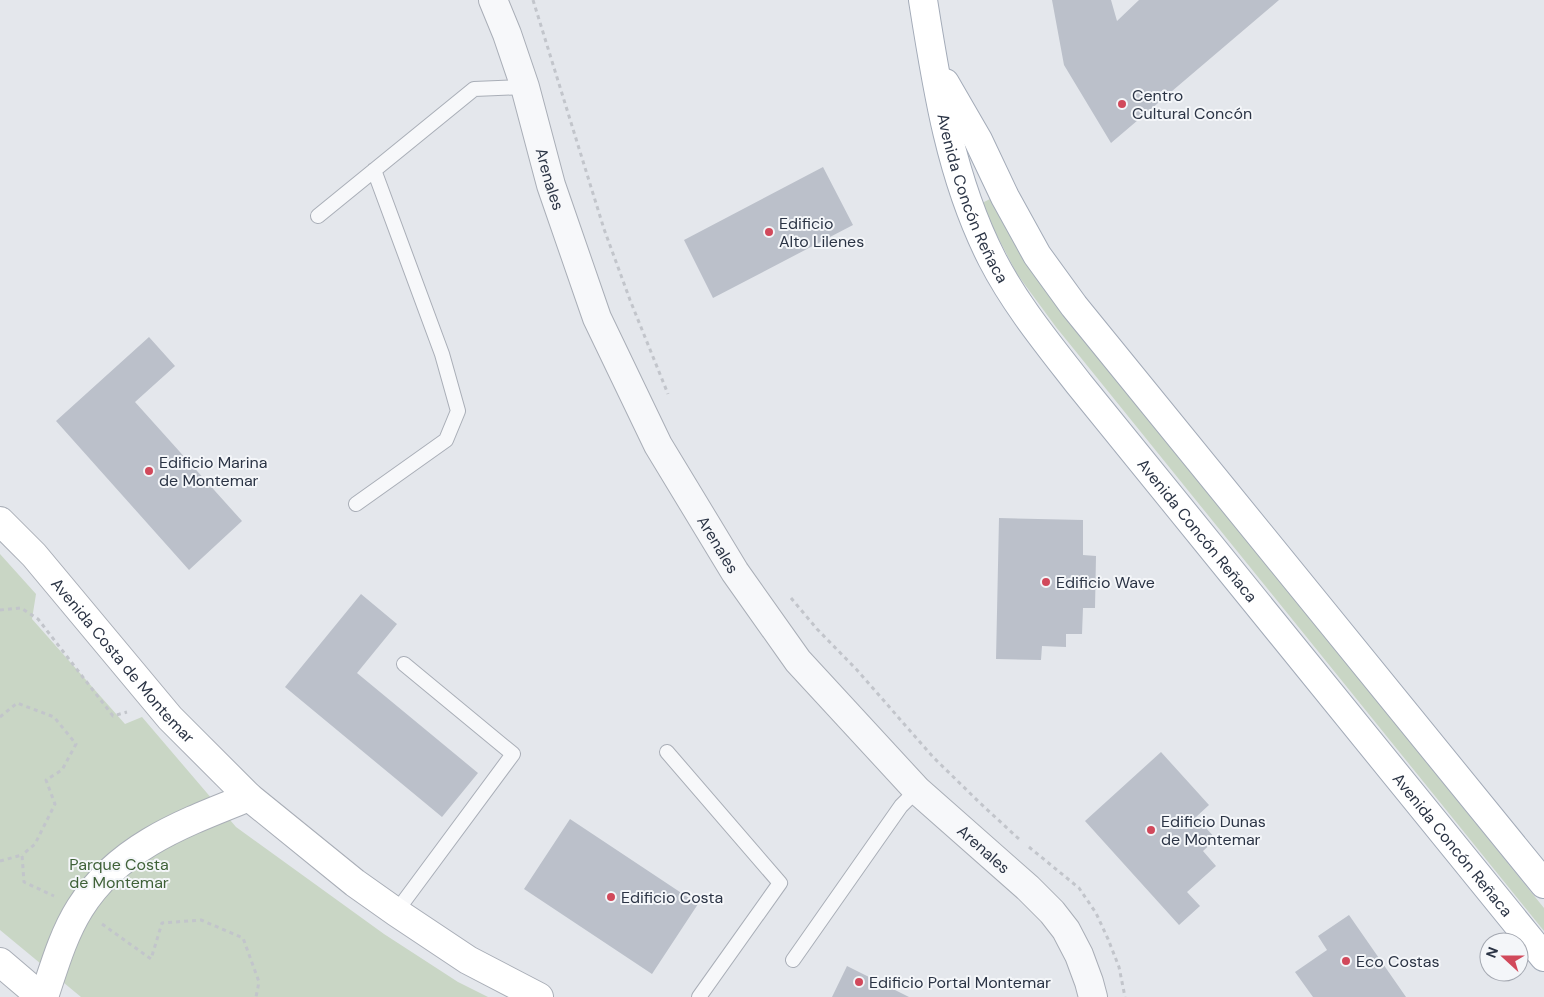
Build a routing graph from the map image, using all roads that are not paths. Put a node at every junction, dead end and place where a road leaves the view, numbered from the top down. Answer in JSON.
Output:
{"nodes":[{"id":1,"x":493,"y":0,"type":"edge"},
{"id":2,"x":923,"y":0,"type":"edge"},
{"id":3,"x":932,"y":60,"type":"junction"},
{"id":4,"x":524,"y":87,"type":"junction"},
{"id":5,"x":374,"y":170,"type":"junction"},
{"id":6,"x":318,"y":216,"type":"dead end"},
{"id":7,"x":356,"y":504,"type":"dead end"},
{"id":8,"x":0,"y":521,"type":"edge"},
{"id":9,"x":404,"y":664,"type":"dead end"},
{"id":10,"x":667,"y":752,"type":"dead end"},
{"id":11,"x":917,"y":790,"type":"junction"},
{"id":12,"x":249,"y":797,"type":"junction"},
{"id":13,"x":1544,"y":884,"type":"edge"},
{"id":14,"x":396,"y":912,"type":"junction"},
{"id":15,"x":1544,"y":957,"type":"edge"},
{"id":16,"x":793,"y":960,"type":"dead end"},
{"id":17,"x":0,"y":962,"type":"edge"},
{"id":18,"x":43,"y":997,"type":"edge"},
{"id":19,"x":539,"y":997,"type":"edge"},
{"id":20,"x":699,"y":997,"type":"edge"},
{"id":21,"x":1092,"y":997,"type":"edge"}],
"edges":[{"from":1,"to":4,"type":"street","name":"Arenales"},
{"from":2,"to":3,"type":"main road","name":"Avenida Concón Reñaca"},
{"from":3,"to":13,"type":"main road","name":"Avenida Concón Reñaca"},
{"from":3,"to":15,"type":"main road","name":"Avenida Concón Reñaca"},
{"from":4,"to":5,"type":"lane"},
{"from":4,"to":11,"type":"street","name":"Arenales"},
{"from":5,"to":6,"type":"lane"},
{"from":5,"to":7,"type":"lane"},
{"from":8,"to":12,"type":"main road","name":"Avenida Costa de Montemar"},
{"from":9,"to":14,"type":"lane"},
{"from":10,"to":20,"type":"lane"},
{"from":11,"to":16,"type":"lane"},
{"from":11,"to":21,"type":"street","name":"Arenales"},
{"from":12,"to":14,"type":"main road","name":"Avenida Costa de Montemar"},
{"from":12,"to":18,"type":"main road"},
{"from":14,"to":19,"type":"main road","name":"Avenida Costa de Montemar"},
{"from":17,"to":18,"type":"main road"}]}
